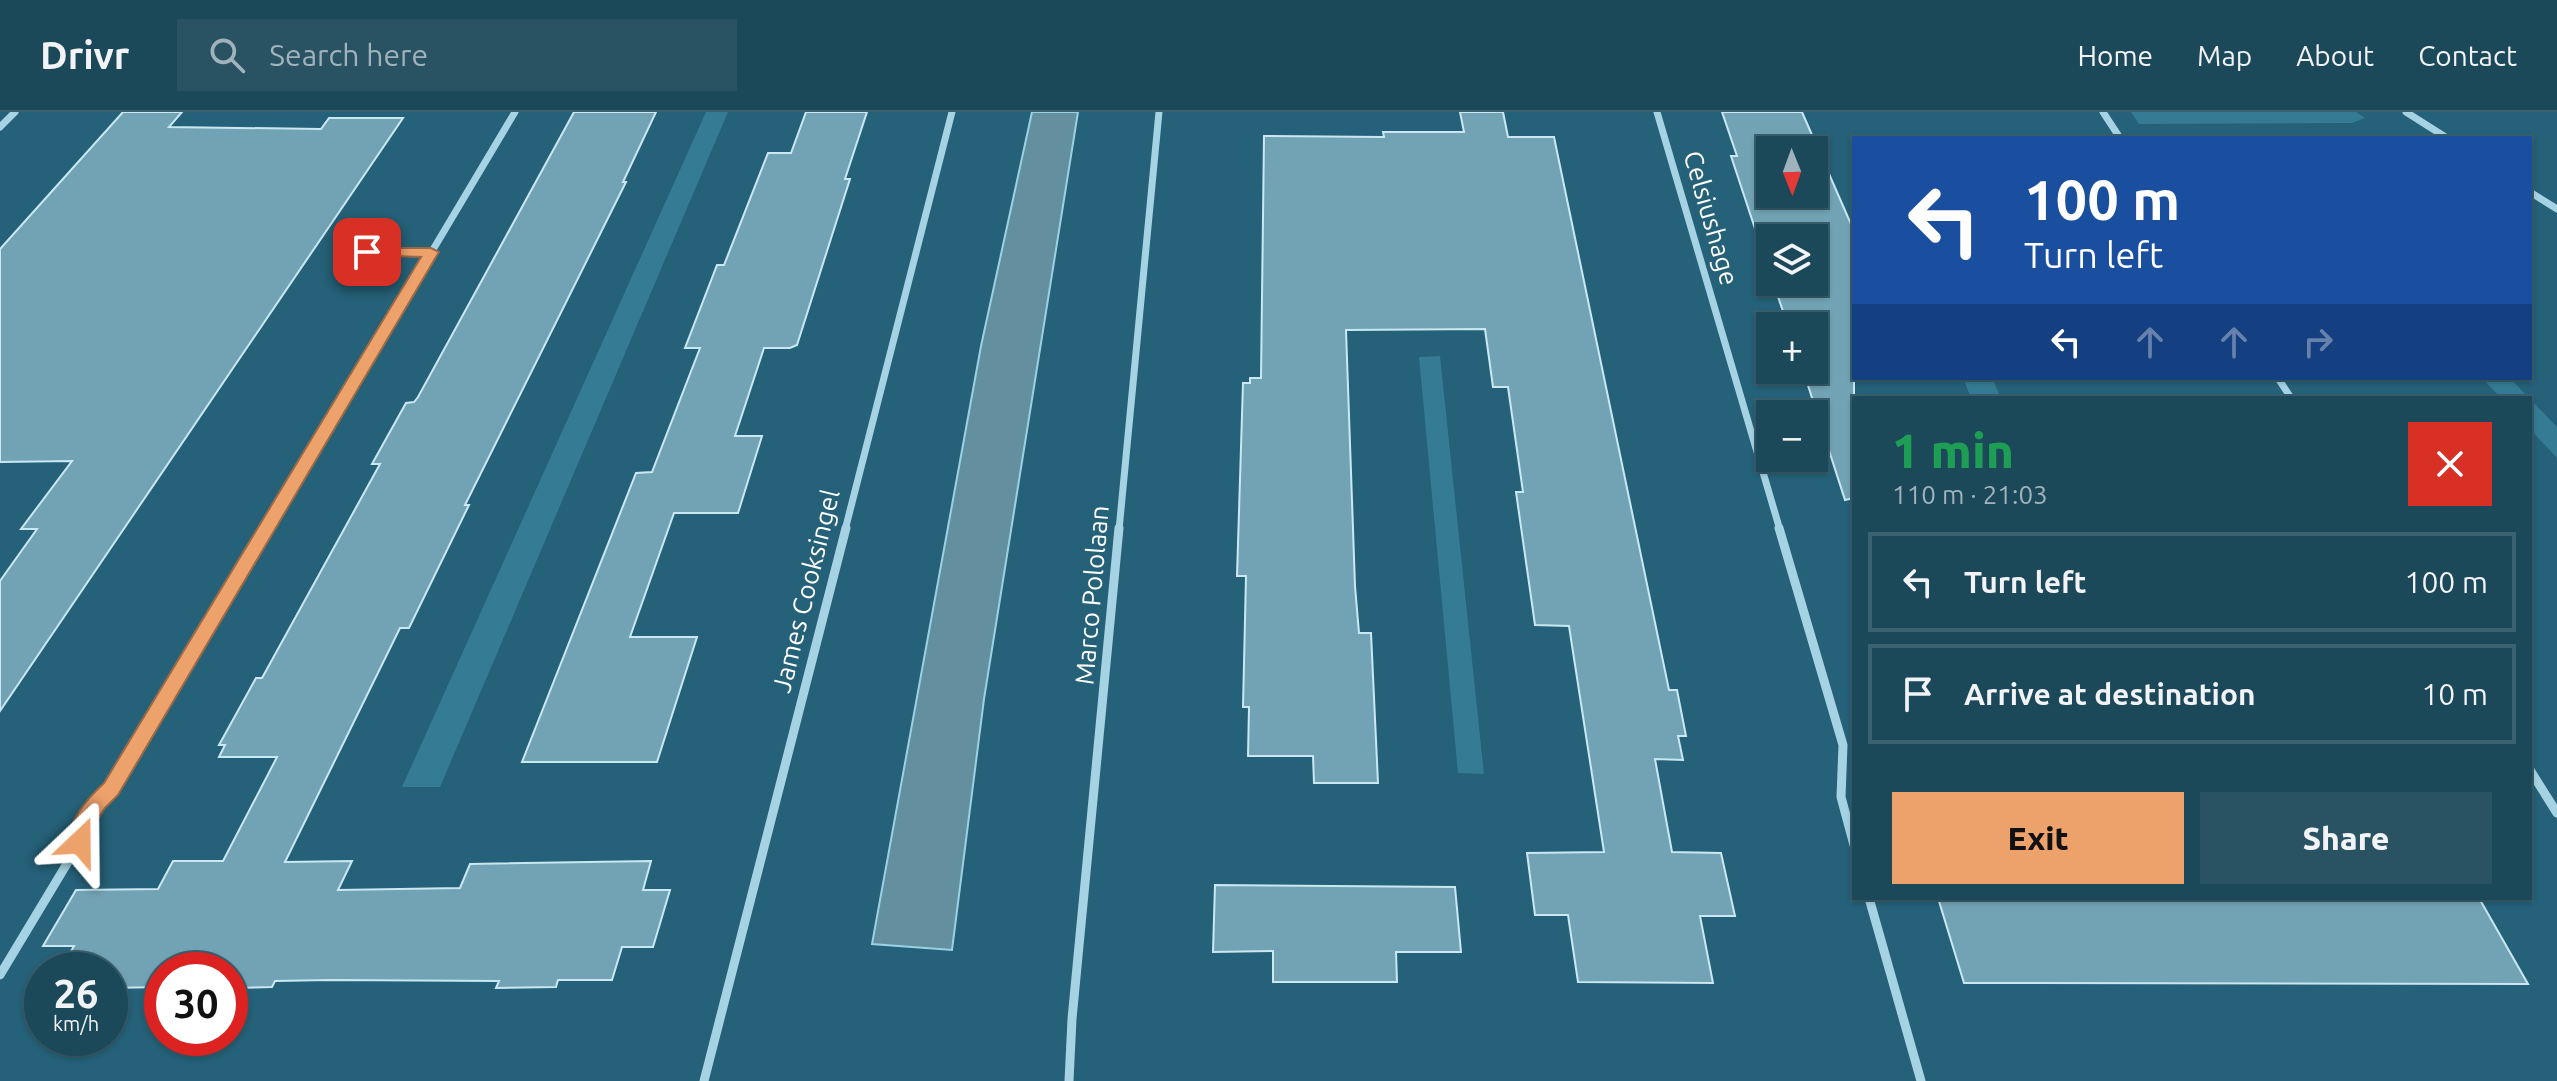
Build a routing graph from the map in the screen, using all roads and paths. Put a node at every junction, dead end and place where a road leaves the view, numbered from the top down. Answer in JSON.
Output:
{"nodes":[{"id":1,"x":15,"y":112,"type":"edge"},
{"id":2,"x":515,"y":112,"type":"edge"},
{"id":3,"x":952,"y":112,"type":"edge"},
{"id":4,"x":1159,"y":112,"type":"edge"},
{"id":5,"x":1657,"y":112,"type":"edge"},
{"id":6,"x":2103,"y":112,"type":"edge"},
{"id":7,"x":2406,"y":112,"type":"edge"},
{"id":8,"x":0,"y":127,"type":"edge"},
{"id":9,"x":2119,"y":136,"type":"edge"},
{"id":10,"x":2444,"y":136,"type":"edge"},
{"id":11,"x":2532,"y":193,"type":"edge"},
{"id":12,"x":2557,"y":209,"type":"edge"},
{"id":13,"x":359,"y":252,"type":"dead end"},
{"id":14,"x":431,"y":252,"type":"junction"},
{"id":15,"x":2532,"y":773,"type":"edge"},
{"id":16,"x":2557,"y":813,"type":"edge"},
{"id":17,"x":1852,"y":838,"type":"edge"},
{"id":18,"x":1870,"y":900,"type":"edge"},
{"id":19,"x":0,"y":975,"type":"edge"},
{"id":20,"x":704,"y":1081,"type":"edge"},
{"id":21,"x":1069,"y":1081,"type":"edge"},
{"id":22,"x":1921,"y":1081,"type":"edge"}],
"edges":[{"from":1,"to":8,"type":"street"},
{"from":2,"to":14,"type":"street"},
{"from":3,"to":20,"type":"street","name":"James Cooksingel"},
{"from":4,"to":21,"type":"street","name":"Marco Pololaan"},
{"from":5,"to":17,"type":"street","name":"Celsiushage"},
{"from":6,"to":9,"type":"street"},
{"from":7,"to":10,"type":"street"},
{"from":11,"to":12,"type":"street"},
{"from":13,"to":14,"type":"lane"},
{"from":14,"to":19,"type":"street"},
{"from":15,"to":16,"type":"street"},
{"from":18,"to":22,"type":"street"}]}
